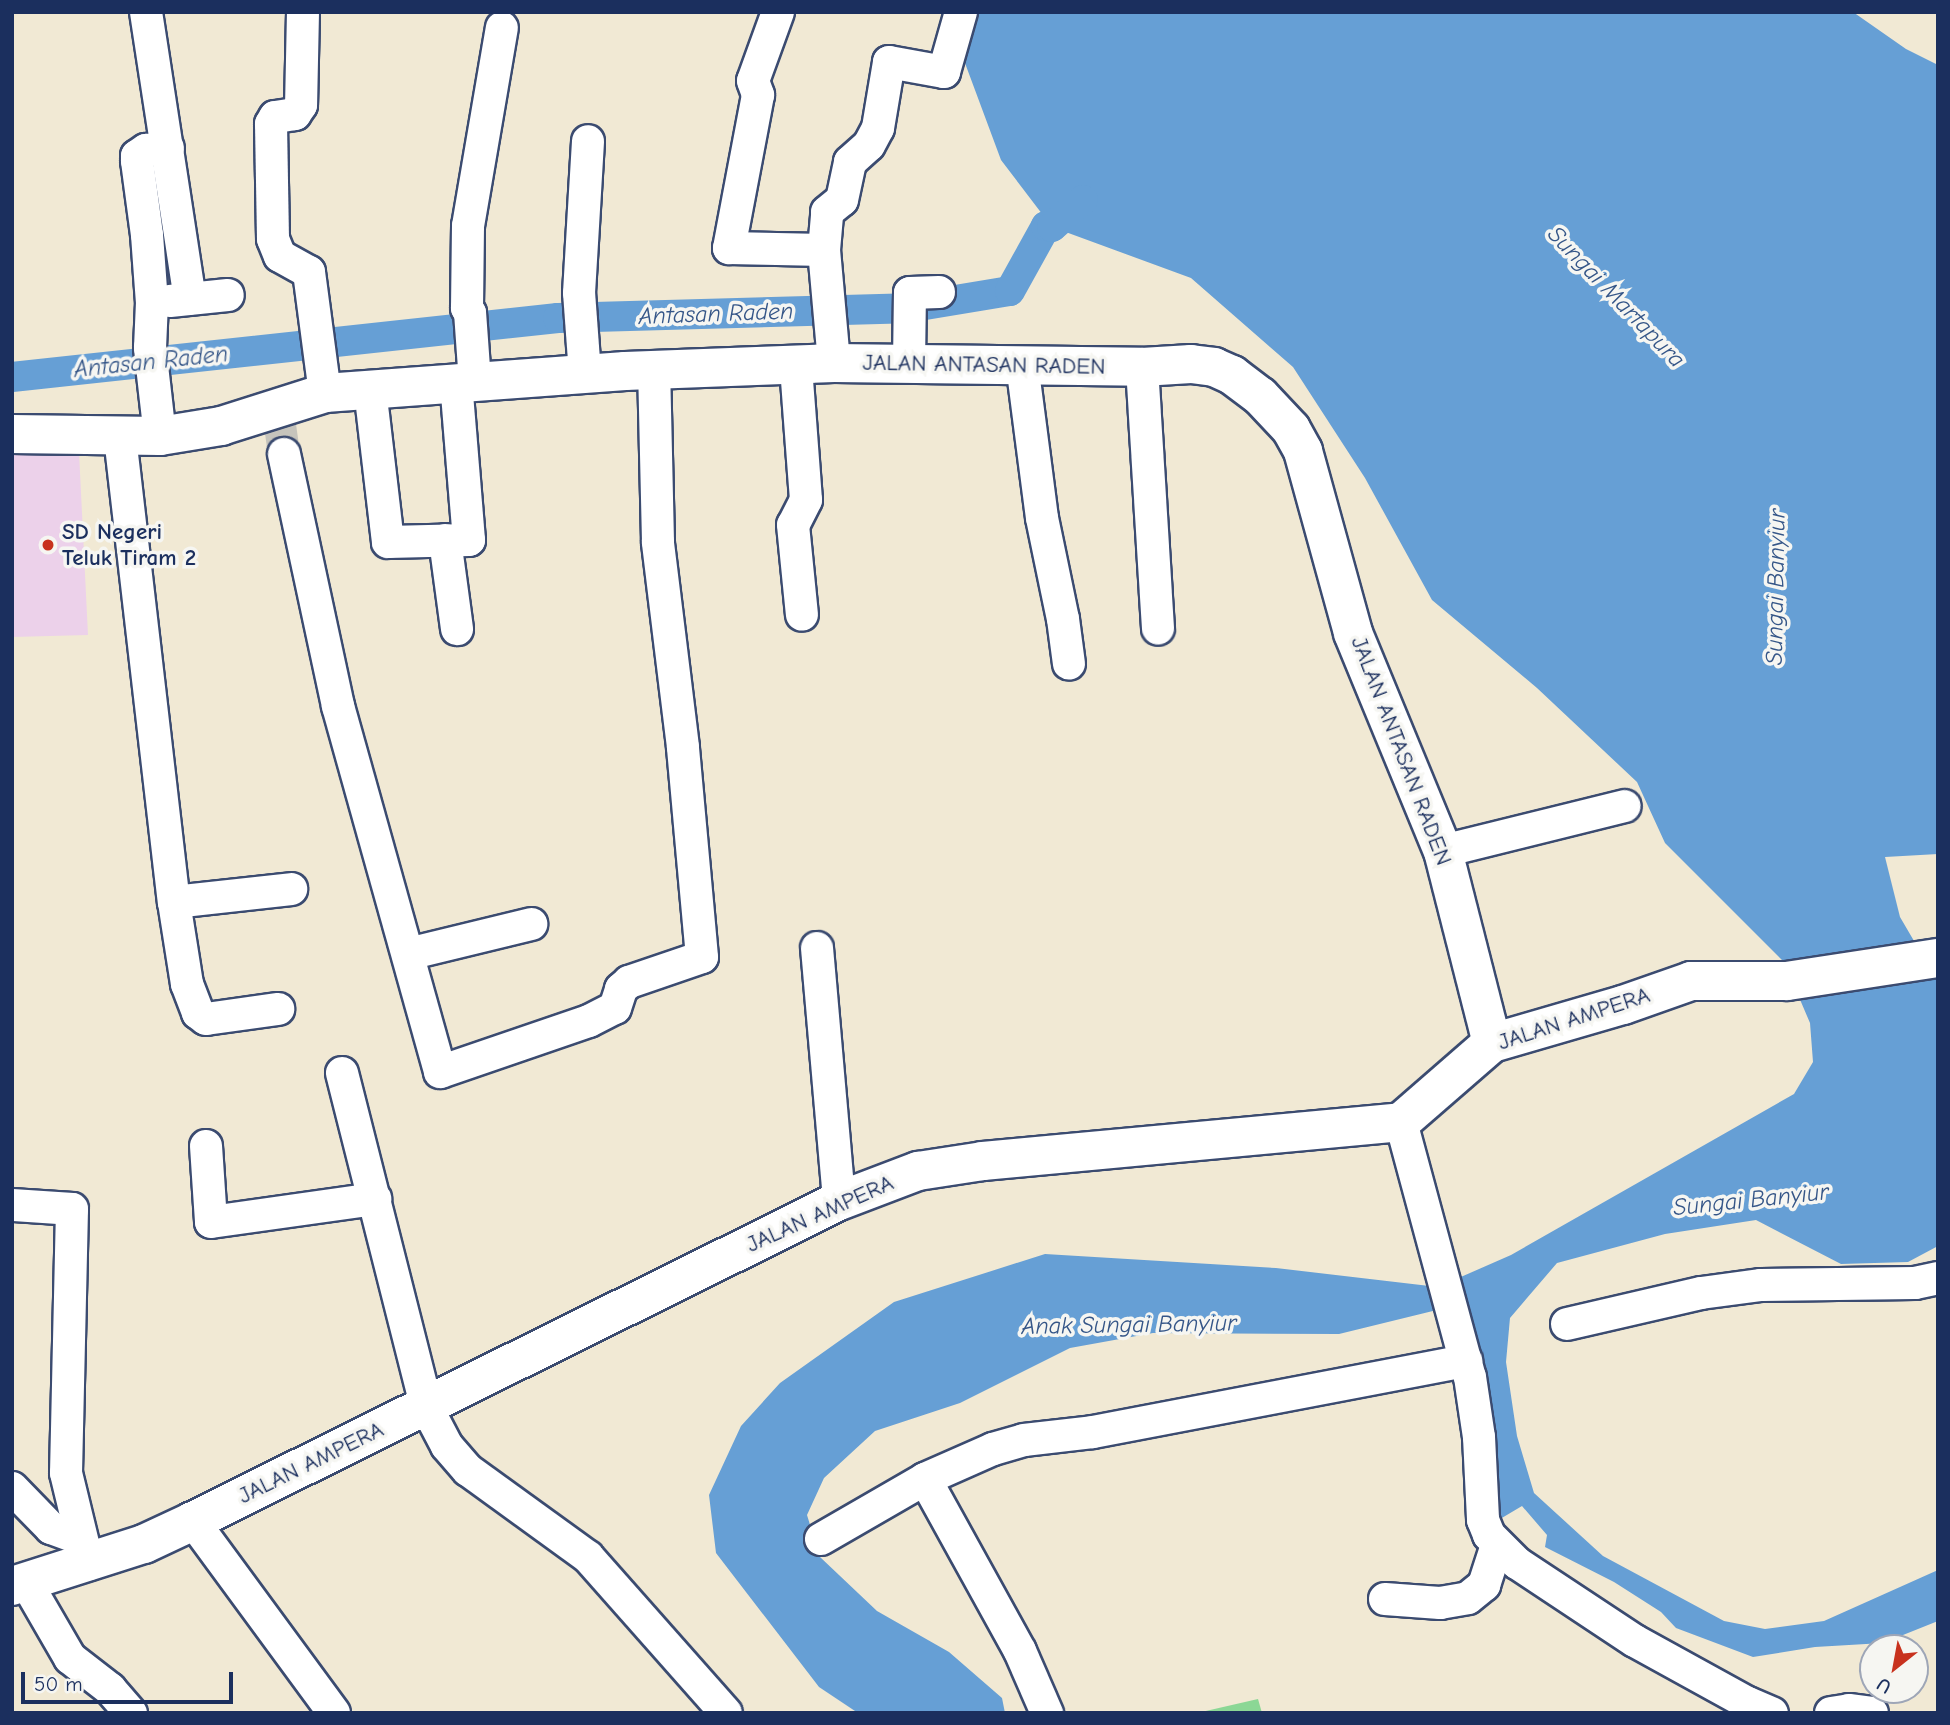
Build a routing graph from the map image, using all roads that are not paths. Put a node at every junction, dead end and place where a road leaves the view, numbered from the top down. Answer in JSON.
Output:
{"nodes":[{"id":1,"x":146,"y":12,"type":"edge"},
{"id":2,"x":303,"y":12,"type":"edge"},
{"id":3,"x":778,"y":12,"type":"edge"},
{"id":4,"x":961,"y":12,"type":"edge"},
{"id":5,"x":502,"y":28,"type":"dead end"},
{"id":6,"x":588,"y":141,"type":"dead end"},
{"id":7,"x":168,"y":148,"type":"junction"},
{"id":8,"x":824,"y":255,"type":"junction"},
{"id":9,"x":924,"y":294,"type":"dead end"},
{"id":10,"x":228,"y":295,"type":"dead end"},
{"id":11,"x":190,"y":299,"type":"junction"},
{"id":12,"x":152,"y":303,"type":"junction"},
{"id":13,"x":834,"y":360,"type":"junction"},
{"id":14,"x":909,"y":361,"type":"junction"},
{"id":15,"x":1022,"y":364,"type":"junction"},
{"id":16,"x":796,"y":367,"type":"junction"},
{"id":17,"x":1142,"y":367,"type":"junction"},
{"id":18,"x":584,"y":371,"type":"junction"},
{"id":19,"x":653,"y":371,"type":"junction"},
{"id":20,"x":468,"y":380,"type":"junction"},
{"id":21,"x":370,"y":389,"type":"junction"},
{"id":22,"x":325,"y":390,"type":"junction"},
{"id":23,"x":159,"y":430,"type":"junction"},
{"id":24,"x":12,"y":434,"type":"edge"},
{"id":25,"x":120,"y":436,"type":"junction"},
{"id":26,"x":284,"y":454,"type":"tunnel mouth"},
{"id":27,"x":445,"y":540,"type":"junction"},
{"id":28,"x":802,"y":615,"type":"dead end"},
{"id":29,"x":457,"y":629,"type":"dead end"},
{"id":30,"x":1158,"y":629,"type":"dead end"},
{"id":31,"x":1069,"y":664,"type":"dead end"},
{"id":32,"x":1625,"y":806,"type":"dead end"},
{"id":33,"x":1443,"y":851,"type":"junction"},
{"id":34,"x":291,"y":889,"type":"dead end"},
{"id":35,"x":174,"y":902,"type":"junction"},
{"id":36,"x":531,"y":924,"type":"dead end"},
{"id":37,"x":817,"y":948,"type":"dead end"},
{"id":38,"x":408,"y":954,"type":"junction"},
{"id":39,"x":1938,"y":958,"type":"edge"},
{"id":40,"x":278,"y":1009,"type":"dead end"},
{"id":41,"x":1492,"y":1043,"type":"junction"},
{"id":42,"x":342,"y":1073,"type":"dead end"},
{"id":43,"x":1401,"y":1122,"type":"junction"},
{"id":44,"x":206,"y":1146,"type":"dead end"},
{"id":45,"x":375,"y":1199,"type":"junction"},
{"id":46,"x":839,"y":1201,"type":"junction"},
{"id":47,"x":12,"y":1205,"type":"edge"},
{"id":48,"x":1938,"y":1278,"type":"edge"},
{"id":49,"x":1567,"y":1324,"type":"dead end"},
{"id":50,"x":1461,"y":1349,"type":"junction"},
{"id":51,"x":426,"y":1406,"type":"junction"},
{"id":52,"x":925,"y":1479,"type":"junction"},
{"id":53,"x":12,"y":1489,"type":"edge"},
{"id":54,"x":193,"y":1521,"type":"junction"},
{"id":55,"x":821,"y":1539,"type":"dead end"},
{"id":56,"x":1497,"y":1545,"type":"junction"},
{"id":57,"x":85,"y":1551,"type":"junction"},
{"id":58,"x":19,"y":1584,"type":"edge"},
{"id":59,"x":1385,"y":1599,"type":"dead end"},
{"id":60,"x":131,"y":1713,"type":"edge"},
{"id":61,"x":334,"y":1713,"type":"edge"},
{"id":62,"x":726,"y":1713,"type":"edge"},
{"id":63,"x":1047,"y":1713,"type":"edge"},
{"id":64,"x":1773,"y":1713,"type":"edge"},
{"id":65,"x":1831,"y":1713,"type":"edge"},
{"id":66,"x":1872,"y":1713,"type":"edge"}],
"edges":[{"from":1,"to":7,"type":"street"},
{"from":2,"to":22,"type":"street"},
{"from":3,"to":8,"type":"street"},
{"from":4,"to":8,"type":"street"},
{"from":5,"to":20,"type":"street"},
{"from":6,"to":18,"type":"street"},
{"from":7,"to":11,"type":"street"},
{"from":7,"to":12,"type":"street"},
{"from":8,"to":13,"type":"street"},
{"from":9,"to":14,"type":"street"},
{"from":10,"to":11,"type":"street"},
{"from":11,"to":12,"type":"street"},
{"from":12,"to":23,"type":"street"},
{"from":13,"to":14,"type":"street","name":"JALAN ANTASAN RADEN"},
{"from":13,"to":16,"type":"street","name":"JALAN ANTASAN RADEN"},
{"from":14,"to":15,"type":"street","name":"JALAN ANTASAN RADEN"},
{"from":15,"to":17,"type":"street","name":"JALAN ANTASAN RADEN"},
{"from":15,"to":31,"type":"street"},
{"from":16,"to":19,"type":"street","name":"JALAN ANTASAN RADEN"},
{"from":16,"to":28,"type":"street"},
{"from":17,"to":30,"type":"street"},
{"from":17,"to":33,"type":"street","name":"JALAN ANTASAN RADEN"},
{"from":18,"to":19,"type":"street","name":"JALAN ANTASAN RADEN"},
{"from":18,"to":20,"type":"street","name":"JALAN ANTASAN RADEN"},
{"from":19,"to":38,"type":"street"},
{"from":20,"to":21,"type":"street","name":"JALAN ANTASAN RADEN"},
{"from":20,"to":27,"type":"street"},
{"from":21,"to":22,"type":"street","name":"JALAN ANTASAN RADEN"},
{"from":21,"to":27,"type":"street"},
{"from":22,"to":23,"type":"street","name":"JALAN ANTASAN RADEN"},
{"from":23,"to":25,"type":"street","name":"JALAN ANTASAN RADEN"},
{"from":24,"to":25,"type":"street","name":"JALAN ANTASAN RADEN"},
{"from":25,"to":35,"type":"street"},
{"from":26,"to":38,"type":"street"},
{"from":27,"to":29,"type":"street"},
{"from":32,"to":33,"type":"street"},
{"from":33,"to":41,"type":"street","name":"JALAN ANTASAN RADEN"},
{"from":34,"to":35,"type":"street"},
{"from":35,"to":40,"type":"street"},
{"from":36,"to":38,"type":"street"},
{"from":37,"to":46,"type":"street"},
{"from":39,"to":41,"type":"street","name":"JALAN AMPERA"},
{"from":41,"to":43,"type":"street","name":"JALAN AMPERA"},
{"from":42,"to":45,"type":"street"},
{"from":43,"to":46,"type":"street","name":"JALAN AMPERA"},
{"from":43,"to":50,"type":"street"},
{"from":44,"to":45,"type":"street"},
{"from":45,"to":51,"type":"street"},
{"from":46,"to":51,"type":"street","name":"JALAN AMPERA"},
{"from":47,"to":57,"type":"street"},
{"from":48,"to":49,"type":"street"},
{"from":50,"to":52,"type":"street"},
{"from":50,"to":56,"type":"street"},
{"from":51,"to":54,"type":"street","name":"JALAN AMPERA"},
{"from":51,"to":62,"type":"street"},
{"from":52,"to":55,"type":"street"},
{"from":52,"to":63,"type":"street"},
{"from":53,"to":57,"type":"street"},
{"from":54,"to":57,"type":"street","name":"JALAN AMPERA"},
{"from":54,"to":61,"type":"street"},
{"from":56,"to":59,"type":"street"},
{"from":56,"to":64,"type":"street"},
{"from":57,"to":58,"type":"street","name":"JALAN AMPERA"},
{"from":58,"to":60,"type":"street"},
{"from":65,"to":66,"type":"street"}]}
